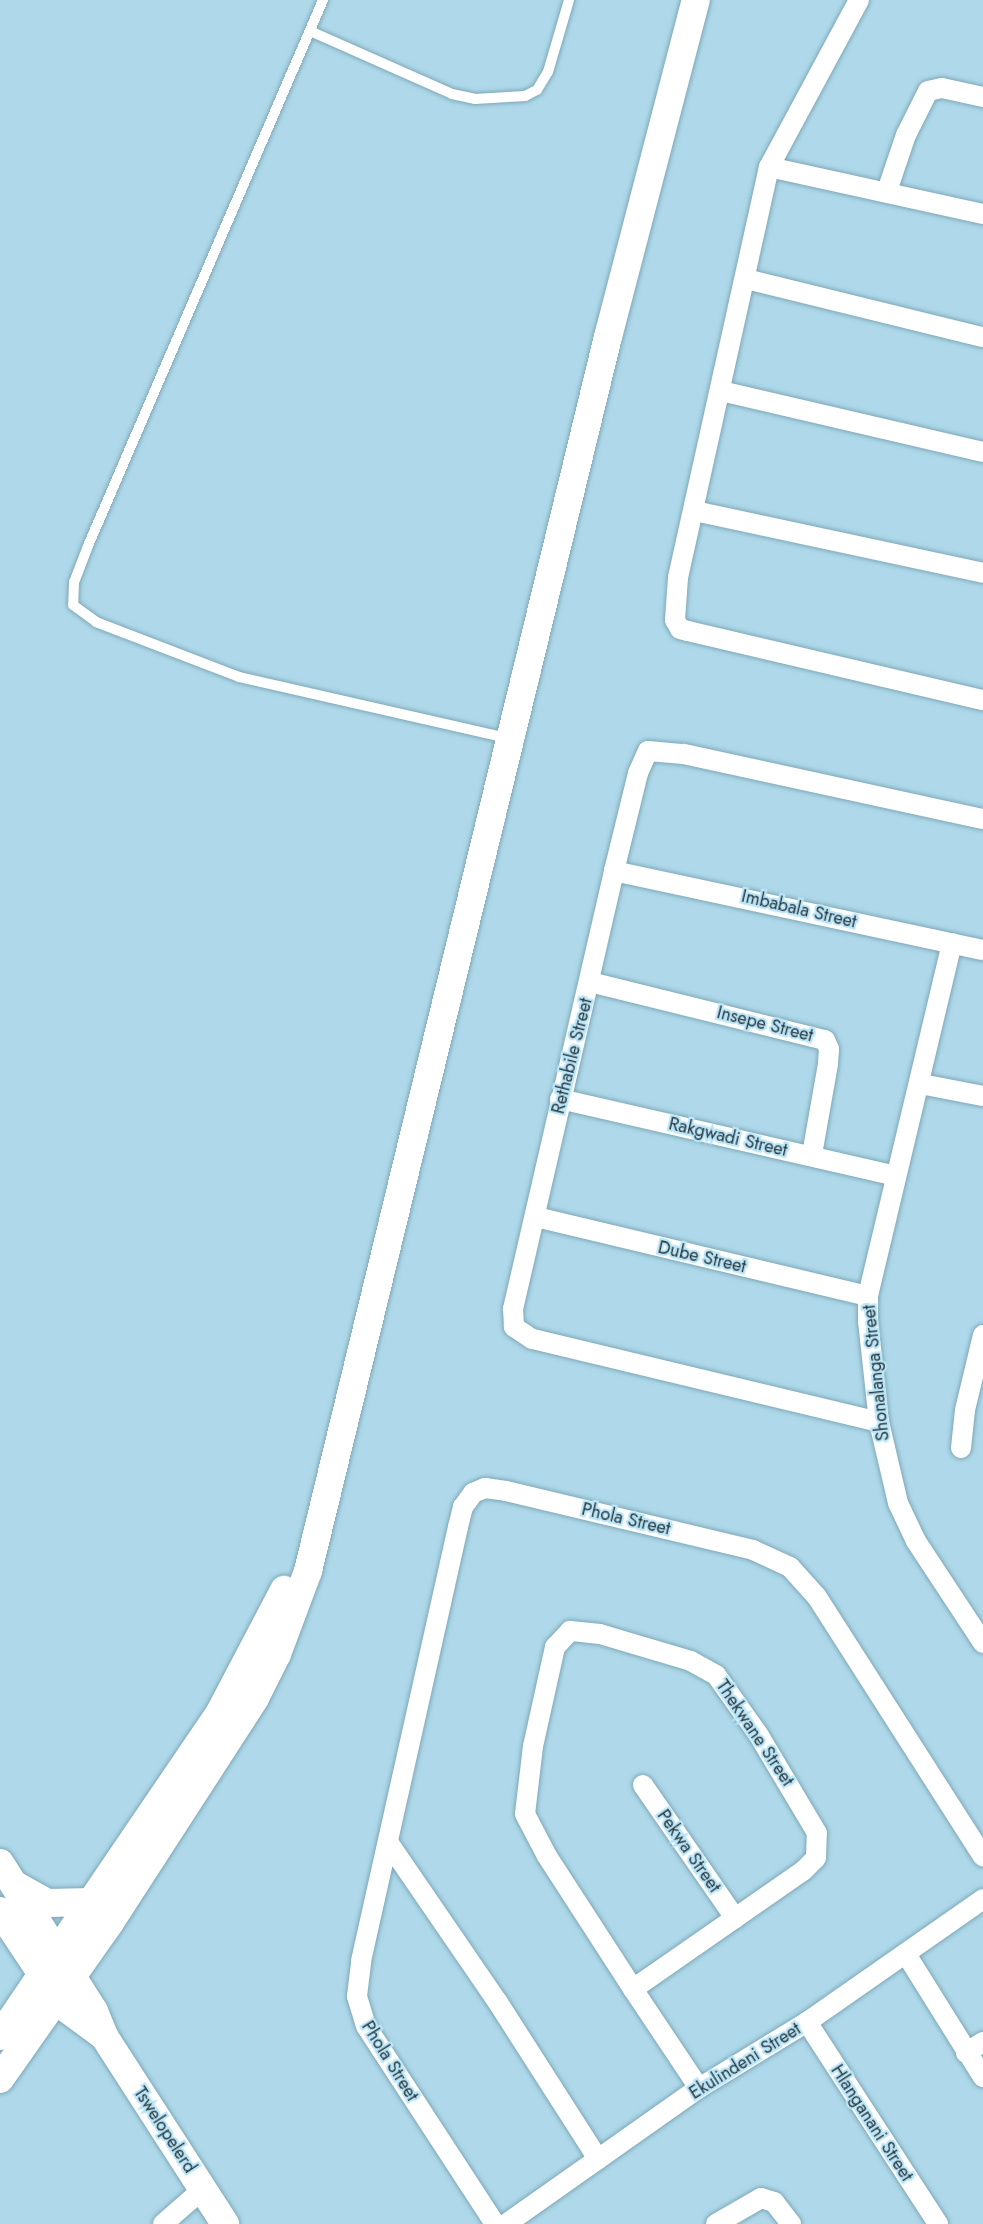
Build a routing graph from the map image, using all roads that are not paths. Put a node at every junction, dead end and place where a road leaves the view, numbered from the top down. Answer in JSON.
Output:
{"nodes":[{"id":1,"x":323,"y":0,"type":"edge"},
{"id":2,"x":568,"y":0,"type":"edge"},
{"id":3,"x":696,"y":0,"type":"edge"},
{"id":4,"x":859,"y":0,"type":"edge"},
{"id":5,"x":310,"y":32,"type":"junction"},
{"id":6,"x":983,"y":97,"type":"edge"},
{"id":7,"x":769,"y":167,"type":"junction"},
{"id":8,"x":887,"y":190,"type":"junction"},
{"id":9,"x":983,"y":214,"type":"edge"},
{"id":10,"x":746,"y":279,"type":"junction"},
{"id":11,"x":983,"y":337,"type":"edge"},
{"id":12,"x":720,"y":391,"type":"junction"},
{"id":13,"x":983,"y":452,"type":"edge"},
{"id":14,"x":695,"y":511,"type":"junction"},
{"id":15,"x":983,"y":573,"type":"edge"},
{"id":16,"x":983,"y":700,"type":"edge"},
{"id":17,"x":512,"y":738,"type":"junction"},
{"id":18,"x":983,"y":819,"type":"edge"},
{"id":19,"x":614,"y":871,"type":"junction"},
{"id":20,"x":952,"y":943,"type":"junction"},
{"id":21,"x":983,"y":950,"type":"edge"},
{"id":22,"x":590,"y":982,"type":"junction"},
{"id":23,"x":921,"y":1084,"type":"junction"},
{"id":24,"x":983,"y":1096,"type":"edge"},
{"id":25,"x":560,"y":1099,"type":"junction"},
{"id":26,"x":812,"y":1155,"type":"junction"},
{"id":27,"x":896,"y":1176,"type":"junction"},
{"id":28,"x":536,"y":1217,"type":"junction"},
{"id":29,"x":868,"y":1296,"type":"junction"},
{"id":30,"x":983,"y":1335,"type":"edge"},
{"id":31,"x":974,"y":1413,"type":"edge"},
{"id":32,"x":879,"y":1422,"type":"junction"},
{"id":33,"x":961,"y":1448,"type":"dead end"},
{"id":34,"x":321,"y":1506,"type":"junction"},
{"id":35,"x":983,"y":1643,"type":"edge"},
{"id":36,"x":643,"y":1785,"type":"dead end"},
{"id":37,"x":390,"y":1845,"type":"junction"},
{"id":38,"x":983,"y":1857,"type":"edge"},
{"id":39,"x":6,"y":1874,"type":"edge"},
{"id":40,"x":983,"y":1899,"type":"edge"},
{"id":41,"x":90,"y":1902,"type":"junction"},
{"id":42,"x":0,"y":1911,"type":"edge"},
{"id":43,"x":735,"y":1918,"type":"junction"},
{"id":44,"x":906,"y":1954,"type":"junction"},
{"id":45,"x":56,"y":1977,"type":"junction"},
{"id":46,"x":633,"y":1989,"type":"junction"},
{"id":47,"x":807,"y":2022,"type":"junction"},
{"id":48,"x":0,"y":2036,"type":"edge"},
{"id":49,"x":983,"y":2042,"type":"edge"},
{"id":50,"x":966,"y":2053,"type":"junction"},
{"id":51,"x":983,"y":2077,"type":"edge"},
{"id":52,"x":0,"y":2079,"type":"edge"},
{"id":53,"x":699,"y":2088,"type":"junction"},
{"id":54,"x":598,"y":2159,"type":"junction"},
{"id":55,"x":203,"y":2189,"type":"junction"},
{"id":56,"x":163,"y":2224,"type":"edge"},
{"id":57,"x":225,"y":2224,"type":"edge"},
{"id":58,"x":495,"y":2224,"type":"edge"},
{"id":59,"x":506,"y":2224,"type":"edge"},
{"id":60,"x":716,"y":2224,"type":"edge"},
{"id":61,"x":791,"y":2224,"type":"edge"},
{"id":62,"x":938,"y":2224,"type":"edge"}],
"edges":[{"from":1,"to":5,"type":"lane"},
{"from":2,"to":5,"type":"lane"},
{"from":3,"to":17,"type":"main road"},
{"from":4,"to":7,"type":"street"},
{"from":5,"to":17,"type":"lane"},
{"from":6,"to":8,"type":"street"},
{"from":7,"to":8,"type":"street"},
{"from":7,"to":10,"type":"street"},
{"from":8,"to":9,"type":"street"},
{"from":10,"to":11,"type":"street"},
{"from":10,"to":12,"type":"street"},
{"from":12,"to":13,"type":"street"},
{"from":12,"to":14,"type":"street"},
{"from":14,"to":15,"type":"street"},
{"from":14,"to":16,"type":"street"},
{"from":17,"to":34,"type":"main road"},
{"from":18,"to":19,"type":"street","name":"Rethabile Street"},
{"from":19,"to":20,"type":"street","name":"Imbabala Street"},
{"from":19,"to":22,"type":"street","name":"Rethabile Street"},
{"from":20,"to":21,"type":"street","name":"Imbabala Street"},
{"from":20,"to":23,"type":"street","name":"Shonalanga Street"},
{"from":22,"to":25,"type":"street","name":"Rethabile Street"},
{"from":22,"to":26,"type":"street","name":"Insepe Street"},
{"from":23,"to":24,"type":"street"},
{"from":23,"to":27,"type":"street","name":"Shonalanga Street"},
{"from":25,"to":26,"type":"street","name":"Rakgwadi Street"},
{"from":25,"to":28,"type":"street","name":"Rethabile Street"},
{"from":26,"to":27,"type":"street","name":"Rakgwadi Street"},
{"from":27,"to":29,"type":"street","name":"Shonalanga Street"},
{"from":28,"to":29,"type":"street","name":"Dube Street"},
{"from":28,"to":32,"type":"street","name":"Rethabile Street"},
{"from":29,"to":32,"type":"street","name":"Shonalanga Street"},
{"from":30,"to":31,"type":"street"},
{"from":31,"to":33,"type":"street"},
{"from":32,"to":35,"type":"street","name":"Shonalanga Street"},
{"from":34,"to":41,"type":"main road"},
{"from":34,"to":45,"type":"main road"},
{"from":36,"to":43,"type":"street","name":"Pekwa Street"},
{"from":37,"to":38,"type":"street","name":"Phola Street"},
{"from":37,"to":54,"type":"street"},
{"from":37,"to":58,"type":"street","name":"Phola Street"},
{"from":39,"to":41,"type":"main road"},
{"from":39,"to":45,"type":"main road"},
{"from":40,"to":44,"type":"street","name":"Ekulindeni Street"},
{"from":41,"to":45,"type":"main road"},
{"from":42,"to":45,"type":"main road"},
{"from":43,"to":46,"type":"street","name":"Thekwane Street"},
{"from":43,"to":46,"type":"street","name":"Thekwane Street"},
{"from":44,"to":47,"type":"street","name":"Ekulindeni Street"},
{"from":44,"to":50,"type":"street"},
{"from":45,"to":48,"type":"main road"},
{"from":45,"to":52,"type":"main road"},
{"from":45,"to":55,"type":"main road","name":"Tswelopelerd"},
{"from":46,"to":53,"type":"street","name":"Thekwane Street"},
{"from":47,"to":53,"type":"street","name":"Ekulindeni Street"},
{"from":47,"to":62,"type":"street","name":"Hlanganani Street"},
{"from":49,"to":50,"type":"street"},
{"from":50,"to":51,"type":"street"},
{"from":53,"to":54,"type":"street","name":"Ekulindeni Street"},
{"from":54,"to":59,"type":"street","name":"Ekulindeni Street"},
{"from":55,"to":56,"type":"street"},
{"from":55,"to":57,"type":"main road","name":"Tswelopelerd"},
{"from":60,"to":61,"type":"street"}]}
